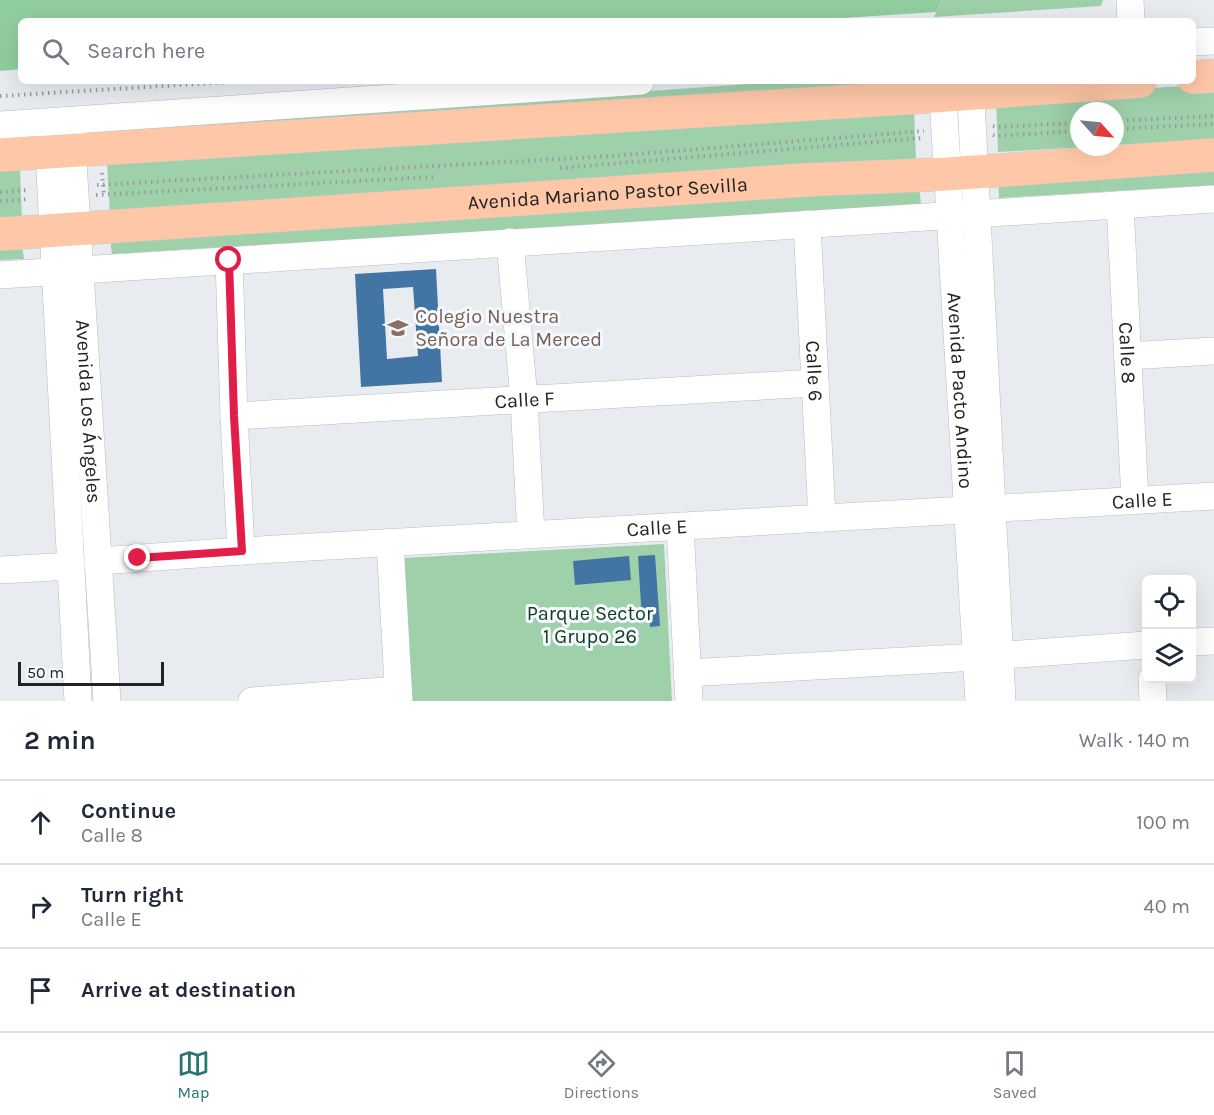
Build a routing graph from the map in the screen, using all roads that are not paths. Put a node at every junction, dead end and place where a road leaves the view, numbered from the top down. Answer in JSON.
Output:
{"nodes":[{"id":1,"x":1130,"y":0,"type":"edge"},
{"id":2,"x":1131,"y":18,"type":"edge"},
{"id":3,"x":1214,"y":40,"type":"edge"},
{"id":4,"x":1196,"y":42,"type":"edge"},
{"id":5,"x":1214,"y":76,"type":"edge"},
{"id":6,"x":1196,"y":77,"type":"edge"},
{"id":7,"x":610,"y":84,"type":"edge"},
{"id":8,"x":1120,"y":84,"type":"edge"},
{"id":9,"x":958,"y":108,"type":"edge"},
{"id":10,"x":0,"y":125,"type":"edge"},
{"id":11,"x":73,"y":136,"type":"junction"},
{"id":12,"x":0,"y":155,"type":"edge"},
{"id":13,"x":1214,"y":155,"type":"edge"},
{"id":14,"x":961,"y":173,"type":"junction"},
{"id":15,"x":1214,"y":199,"type":"edge"},
{"id":16,"x":1120,"y":205,"type":"junction"},
{"id":17,"x":976,"y":213,"type":"junction"},
{"id":18,"x":950,"y":215,"type":"junction"},
{"id":19,"x":807,"y":224,"type":"junction"},
{"id":20,"x":78,"y":229,"type":"junction"},
{"id":21,"x":0,"y":234,"type":"edge"},
{"id":22,"x":510,"y":243,"type":"junction"},
{"id":23,"x":229,"y":260,"type":"junction"},
{"id":24,"x":67,"y":271,"type":"junction"},
{"id":25,"x":0,"y":275,"type":"edge"},
{"id":26,"x":1214,"y":351,"type":"edge"},
{"id":27,"x":1128,"y":356,"type":"junction"},
{"id":28,"x":815,"y":383,"type":"junction"},
{"id":29,"x":524,"y":399,"type":"junction"},
{"id":30,"x":234,"y":416,"type":"junction"},
{"id":31,"x":1214,"y":496,"type":"edge"},
{"id":32,"x":1135,"y":501,"type":"junction"},
{"id":33,"x":980,"y":509,"type":"junction"},
{"id":34,"x":822,"y":518,"type":"junction"},
{"id":35,"x":680,"y":526,"type":"junction"},
{"id":36,"x":532,"y":534,"type":"junction"},
{"id":37,"x":390,"y":542,"type":"junction"},
{"id":38,"x":242,"y":551,"type":"junction"},
{"id":39,"x":98,"y":561,"type":"junction"},
{"id":40,"x":71,"y":566,"type":"junction"},
{"id":41,"x":0,"y":570,"type":"edge"},
{"id":42,"x":1214,"y":641,"type":"edge"},
{"id":43,"x":1196,"y":642,"type":"edge"},
{"id":44,"x":1142,"y":645,"type":"edge"},
{"id":45,"x":988,"y":656,"type":"junction"},
{"id":46,"x":687,"y":673,"type":"junction"},
{"id":47,"x":1152,"y":683,"type":"edge"},
{"id":48,"x":398,"y":695,"type":"edge"},
{"id":49,"x":78,"y":701,"type":"edge"},
{"id":50,"x":106,"y":701,"type":"edge"},
{"id":51,"x":252,"y":701,"type":"edge"},
{"id":52,"x":689,"y":701,"type":"edge"},
{"id":53,"x":980,"y":701,"type":"edge"},
{"id":54,"x":1002,"y":701,"type":"edge"},
{"id":55,"x":1153,"y":701,"type":"edge"}],
"edges":[{"from":1,"to":2,"type":"street"},
{"from":3,"to":4,"type":"street"},
{"from":5,"to":6,"type":"main road"},
{"from":7,"to":11,"type":"street"},
{"from":8,"to":9,"type":"main road"},
{"from":9,"to":11,"type":"main road"},
{"from":9,"to":14,"type":"street","name":"Avenida Pacto Andino"},
{"from":10,"to":11,"type":"street"},
{"from":11,"to":12,"type":"main road"},
{"from":11,"to":20,"type":"street","name":"Avenida Los Ángeles"},
{"from":13,"to":14,"type":"main road","name":"Avenida Mariano Pastor Sevilla"},
{"from":14,"to":17,"type":"street","name":"Avenida Pacto Andino"},
{"from":14,"to":18,"type":"street","name":"Avenida Pacto Andino"},
{"from":14,"to":20,"type":"main road","name":"Avenida Mariano Pastor Sevilla"},
{"from":15,"to":16,"type":"street"},
{"from":16,"to":17,"type":"street"},
{"from":16,"to":27,"type":"street","name":"Calle 8"},
{"from":17,"to":18,"type":"street"},
{"from":17,"to":33,"type":"street","name":"Avenida Pacto Andino"},
{"from":18,"to":19,"type":"street"},
{"from":18,"to":33,"type":"street","name":"Avenida Pacto Andino"},
{"from":19,"to":22,"type":"street"},
{"from":19,"to":28,"type":"street","name":"Calle 6"},
{"from":20,"to":21,"type":"main road","name":"Avenida Mariano Pastor Sevilla"},
{"from":20,"to":24,"type":"street","name":"Avenida Los Ángeles"},
{"from":22,"to":23,"type":"street"},
{"from":22,"to":29,"type":"street"},
{"from":23,"to":24,"type":"street"},
{"from":23,"to":30,"type":"street"},
{"from":24,"to":25,"type":"street"},
{"from":24,"to":39,"type":"street","name":"Avenida Los Ángeles"},
{"from":24,"to":40,"type":"street","name":"Avenida Los Ángeles"},
{"from":26,"to":27,"type":"street"},
{"from":27,"to":32,"type":"street","name":"Calle 8"},
{"from":28,"to":29,"type":"street","name":"Calle F"},
{"from":28,"to":34,"type":"street","name":"Calle 6"},
{"from":29,"to":30,"type":"street","name":"Calle F"},
{"from":29,"to":36,"type":"street"},
{"from":30,"to":38,"type":"street"},
{"from":31,"to":32,"type":"street","name":"Calle E"},
{"from":32,"to":33,"type":"street","name":"Calle E"},
{"from":33,"to":34,"type":"street","name":"Calle E"},
{"from":33,"to":45,"type":"street","name":"Avenida Pacto Andino"},
{"from":34,"to":35,"type":"street","name":"Calle E"},
{"from":35,"to":36,"type":"street","name":"Calle E"},
{"from":35,"to":46,"type":"street"},
{"from":36,"to":37,"type":"street","name":"Calle E"},
{"from":37,"to":38,"type":"street","name":"Calle E"},
{"from":37,"to":48,"type":"street"},
{"from":38,"to":39,"type":"street","name":"Calle E"},
{"from":39,"to":50,"type":"street","name":"Avenida Los Ángeles"},
{"from":40,"to":41,"type":"street"},
{"from":40,"to":49,"type":"street","name":"Avenida Los Ángeles"},
{"from":42,"to":43,"type":"street"},
{"from":44,"to":45,"type":"street"},
{"from":45,"to":46,"type":"street"},
{"from":45,"to":53,"type":"street","name":"Avenida Pacto Andino"},
{"from":45,"to":54,"type":"street","name":"Avenida Pacto Andino"},
{"from":46,"to":52,"type":"street"},
{"from":47,"to":55,"type":"street"},
{"from":48,"to":51,"type":"street"}]}
